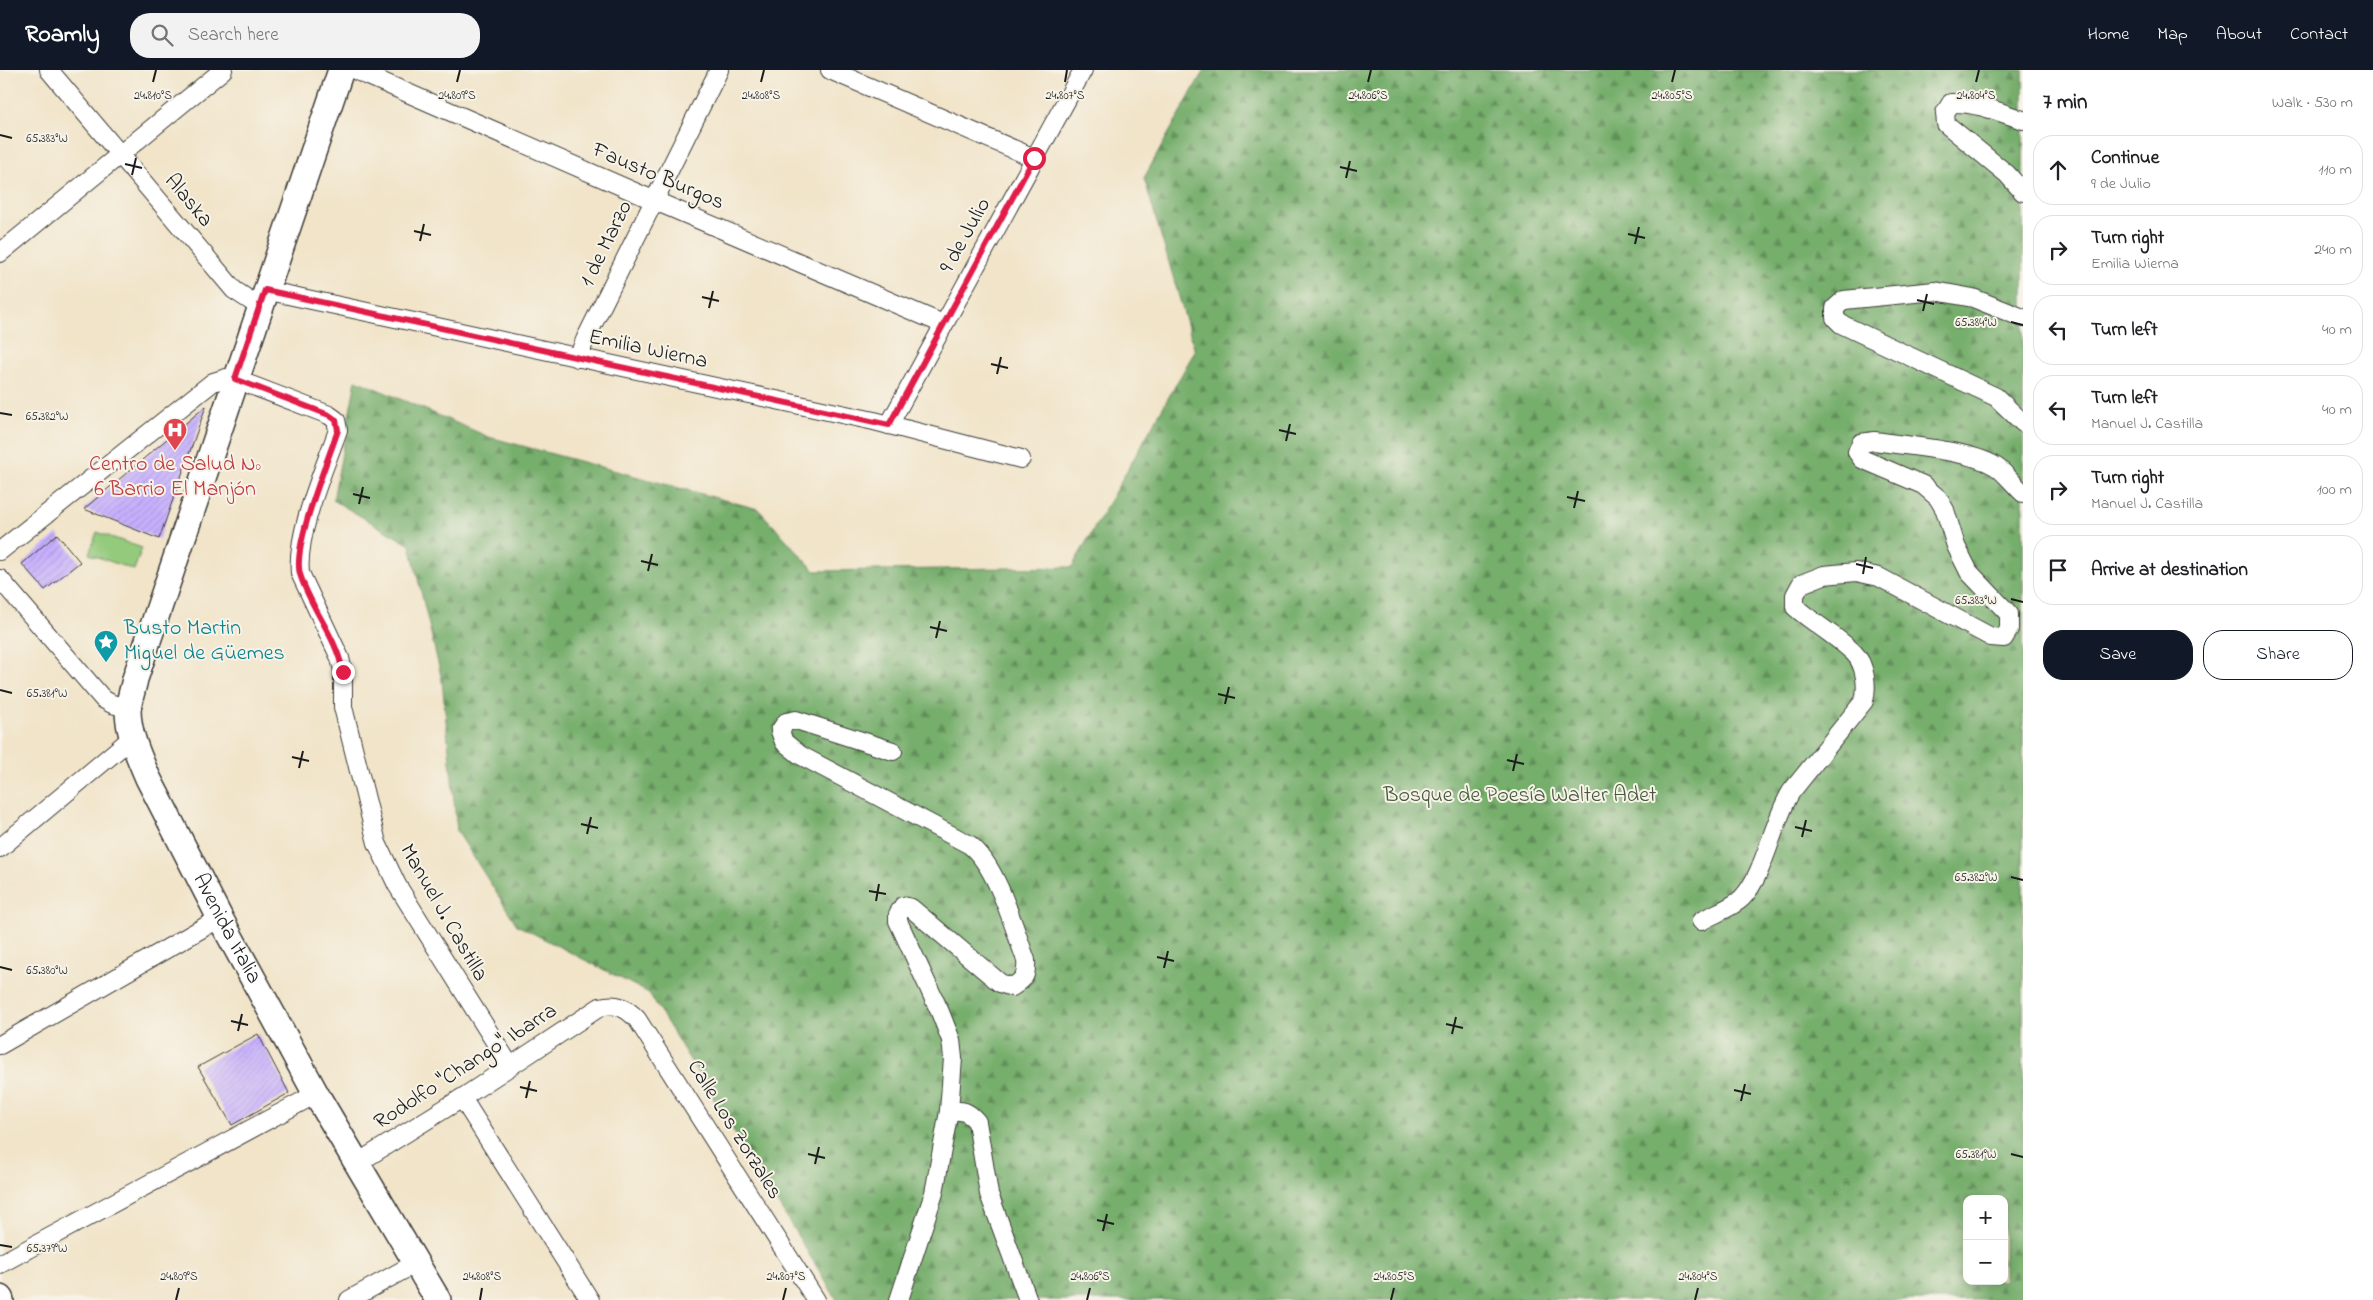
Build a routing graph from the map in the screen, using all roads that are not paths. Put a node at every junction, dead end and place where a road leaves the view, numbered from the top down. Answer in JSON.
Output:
{"nodes":[{"id":1,"x":49,"y":70,"type":"edge"},
{"id":2,"x":223,"y":70,"type":"edge"},
{"id":3,"x":341,"y":70,"type":"edge"},
{"id":4,"x":355,"y":70,"type":"edge"},
{"id":5,"x":719,"y":70,"type":"edge"},
{"id":6,"x":830,"y":70,"type":"edge"},
{"id":7,"x":1083,"y":70,"type":"edge"},
{"id":8,"x":2023,"y":120,"type":"edge"},
{"id":9,"x":119,"y":154,"type":"junction"},
{"id":10,"x":1034,"y":158,"type":"junction"},
{"id":11,"x":2023,"y":192,"type":"edge"},
{"id":12,"x":653,"y":200,"type":"junction"},
{"id":13,"x":0,"y":253,"type":"edge"},
{"id":14,"x":262,"y":299,"type":"junction"},
{"id":15,"x":2023,"y":318,"type":"edge"},
{"id":16,"x":943,"y":324,"type":"junction"},
{"id":17,"x":578,"y":358,"type":"junction"},
{"id":18,"x":235,"y":379,"type":"junction"},
{"id":19,"x":2023,"y":423,"type":"edge"},
{"id":20,"x":889,"y":425,"type":"junction"},
{"id":21,"x":1021,"y":459,"type":"dead end"},
{"id":22,"x":2023,"y":493,"type":"edge"},
{"id":23,"x":0,"y":551,"type":"edge"},
{"id":24,"x":0,"y":580,"type":"edge"},
{"id":25,"x":128,"y":708,"type":"junction"},
{"id":26,"x":133,"y":738,"type":"junction"},
{"id":27,"x":893,"y":751,"type":"dead end"},
{"id":28,"x":0,"y":848,"type":"edge"},
{"id":29,"x":220,"y":918,"type":"junction"},
{"id":30,"x":1701,"y":921,"type":"dead end"},
{"id":31,"x":600,"y":1007,"type":"joint"},
{"id":32,"x":0,"y":1045,"type":"edge"},
{"id":33,"x":510,"y":1066,"type":"junction"},
{"id":34,"x":316,"y":1094,"type":"junction"},
{"id":35,"x":462,"y":1098,"type":"junction"},
{"id":36,"x":949,"y":1111,"type":"junction"},
{"id":37,"x":356,"y":1164,"type":"junction"},
{"id":38,"x":416,"y":1263,"type":"junction"},
{"id":39,"x":0,"y":1264,"type":"edge"},
{"id":40,"x":349,"y":1300,"type":"edge"},
{"id":41,"x":438,"y":1300,"type":"edge"},
{"id":42,"x":590,"y":1300,"type":"edge"},
{"id":43,"x":816,"y":1300,"type":"edge"},
{"id":44,"x":899,"y":1300,"type":"edge"},
{"id":45,"x":1028,"y":1300,"type":"edge"}],
"edges":[{"from":1,"to":9,"type":"street","name":"Alaska"},
{"from":2,"to":9,"type":"street"},
{"from":3,"to":14,"type":"main road"},
{"from":4,"to":12,"type":"street","name":"Fausto Burgos"},
{"from":5,"to":12,"type":"street","name":"1 de Marzo"},
{"from":6,"to":10,"type":"street"},
{"from":7,"to":10,"type":"street","name":"9 de Julio"},
{"from":8,"to":11,"type":"street"},
{"from":9,"to":13,"type":"street"},
{"from":9,"to":14,"type":"street","name":"Alaska"},
{"from":10,"to":16,"type":"street","name":"9 de Julio"},
{"from":12,"to":16,"type":"street","name":"Fausto Burgos"},
{"from":12,"to":17,"type":"street","name":"1 de Marzo"},
{"from":14,"to":17,"type":"street","name":"Emilia Wierna"},
{"from":14,"to":18,"type":"main road"},
{"from":15,"to":19,"type":"street"},
{"from":16,"to":20,"type":"street","name":"9 de Julio"},
{"from":17,"to":20,"type":"street","name":"Emilia Wierna"},
{"from":18,"to":23,"type":"street"},
{"from":18,"to":25,"type":"main road"},
{"from":18,"to":33,"type":"street","name":"Manuel J. Castilla"},
{"from":20,"to":21,"type":"street","name":"Emilia Wierna"},
{"from":22,"to":30,"type":"street"},
{"from":24,"to":25,"type":"street"},
{"from":25,"to":26,"type":"main road","name":"Avenida Italia"},
{"from":26,"to":28,"type":"street"},
{"from":26,"to":29,"type":"main road","name":"Avenida Italia"},
{"from":27,"to":36,"type":"street"},
{"from":29,"to":32,"type":"street"},
{"from":29,"to":34,"type":"main road","name":"Avenida Italia"},
{"from":31,"to":33,"type":"street","name":"Rodolfo \"Chango\" Ibarra"},
{"from":31,"to":43,"type":"street","name":"Calle Los Zorzales"},
{"from":33,"to":35,"type":"street","name":"Rodolfo \"Chango\" Ibarra"},
{"from":34,"to":37,"type":"main road","name":"Avenida Italia"},
{"from":34,"to":39,"type":"street"},
{"from":35,"to":37,"type":"street","name":"Rodolfo \"Chango\" Ibarra"},
{"from":35,"to":42,"type":"street"},
{"from":36,"to":44,"type":"street"},
{"from":36,"to":45,"type":"street"},
{"from":37,"to":38,"type":"main road","name":"Avenida Italia"},
{"from":38,"to":40,"type":"street"},
{"from":38,"to":41,"type":"main road","name":"Avenida Italia"}]}
